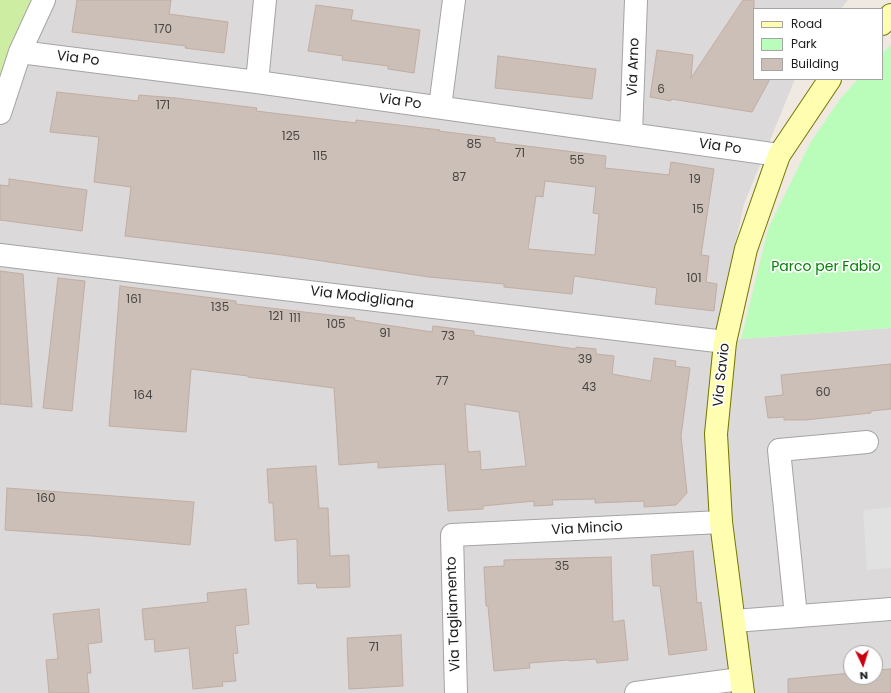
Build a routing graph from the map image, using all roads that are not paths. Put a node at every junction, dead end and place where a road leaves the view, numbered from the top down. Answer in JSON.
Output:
{"nodes":[{"id":1,"x":44,"y":0,"type":"edge"},
{"id":2,"x":265,"y":0,"type":"edge"},
{"id":3,"x":454,"y":0,"type":"edge"},
{"id":4,"x":636,"y":0,"type":"edge"},
{"id":5,"x":891,"y":15,"type":"edge"},
{"id":6,"x":883,"y":23,"type":"edge"},
{"id":7,"x":20,"y":52,"type":"junction"},
{"id":8,"x":829,"y":80,"type":"edge"},
{"id":9,"x":257,"y":82,"type":"junction"},
{"id":10,"x":440,"y":107,"type":"junction"},
{"id":11,"x":0,"y":113,"type":"edge"},
{"id":12,"x":631,"y":134,"type":"junction"},
{"id":13,"x":779,"y":155,"type":"junction"},
{"id":14,"x":0,"y":255,"type":"edge"},
{"id":15,"x":725,"y":342,"type":"junction"},
{"id":16,"x":867,"y":442,"type":"dead end"},
{"id":17,"x":722,"y":522,"type":"junction"},
{"id":18,"x":452,"y":535,"type":"joint"},
{"id":19,"x":891,"y":609,"type":"edge"},
{"id":20,"x":796,"y":616,"type":"junction"},
{"id":21,"x":734,"y":621,"type":"junction"},
{"id":22,"x":741,"y":686,"type":"edge"},
{"id":23,"x":456,"y":693,"type":"edge"},
{"id":24,"x":636,"y":693,"type":"edge"}],
"edges":[{"from":1,"to":7,"type":"street"},
{"from":2,"to":9,"type":"street"},
{"from":3,"to":10,"type":"street"},
{"from":4,"to":12,"type":"street","name":"Via Arno"},
{"from":5,"to":6,"type":"street"},
{"from":7,"to":9,"type":"street","name":"Via Po"},
{"from":7,"to":11,"type":"street"},
{"from":8,"to":13,"type":"street","name":"Via Savio"},
{"from":9,"to":10,"type":"street","name":"Via Po"},
{"from":10,"to":12,"type":"street","name":"Via Po"},
{"from":12,"to":13,"type":"street","name":"Via Po"},
{"from":13,"to":15,"type":"street","name":"Via Savio"},
{"from":14,"to":15,"type":"street","name":"Via Modigliana"},
{"from":15,"to":17,"type":"street","name":"Via Savio"},
{"from":16,"to":20,"type":"street"},
{"from":17,"to":18,"type":"street","name":"Via Mincio"},
{"from":17,"to":21,"type":"street","name":"Via Savio"},
{"from":18,"to":23,"type":"street","name":"Via Tagliamento"},
{"from":19,"to":20,"type":"street"},
{"from":20,"to":21,"type":"street"},
{"from":21,"to":22,"type":"street","name":"Via Savio"},
{"from":22,"to":24,"type":"street"}]}
